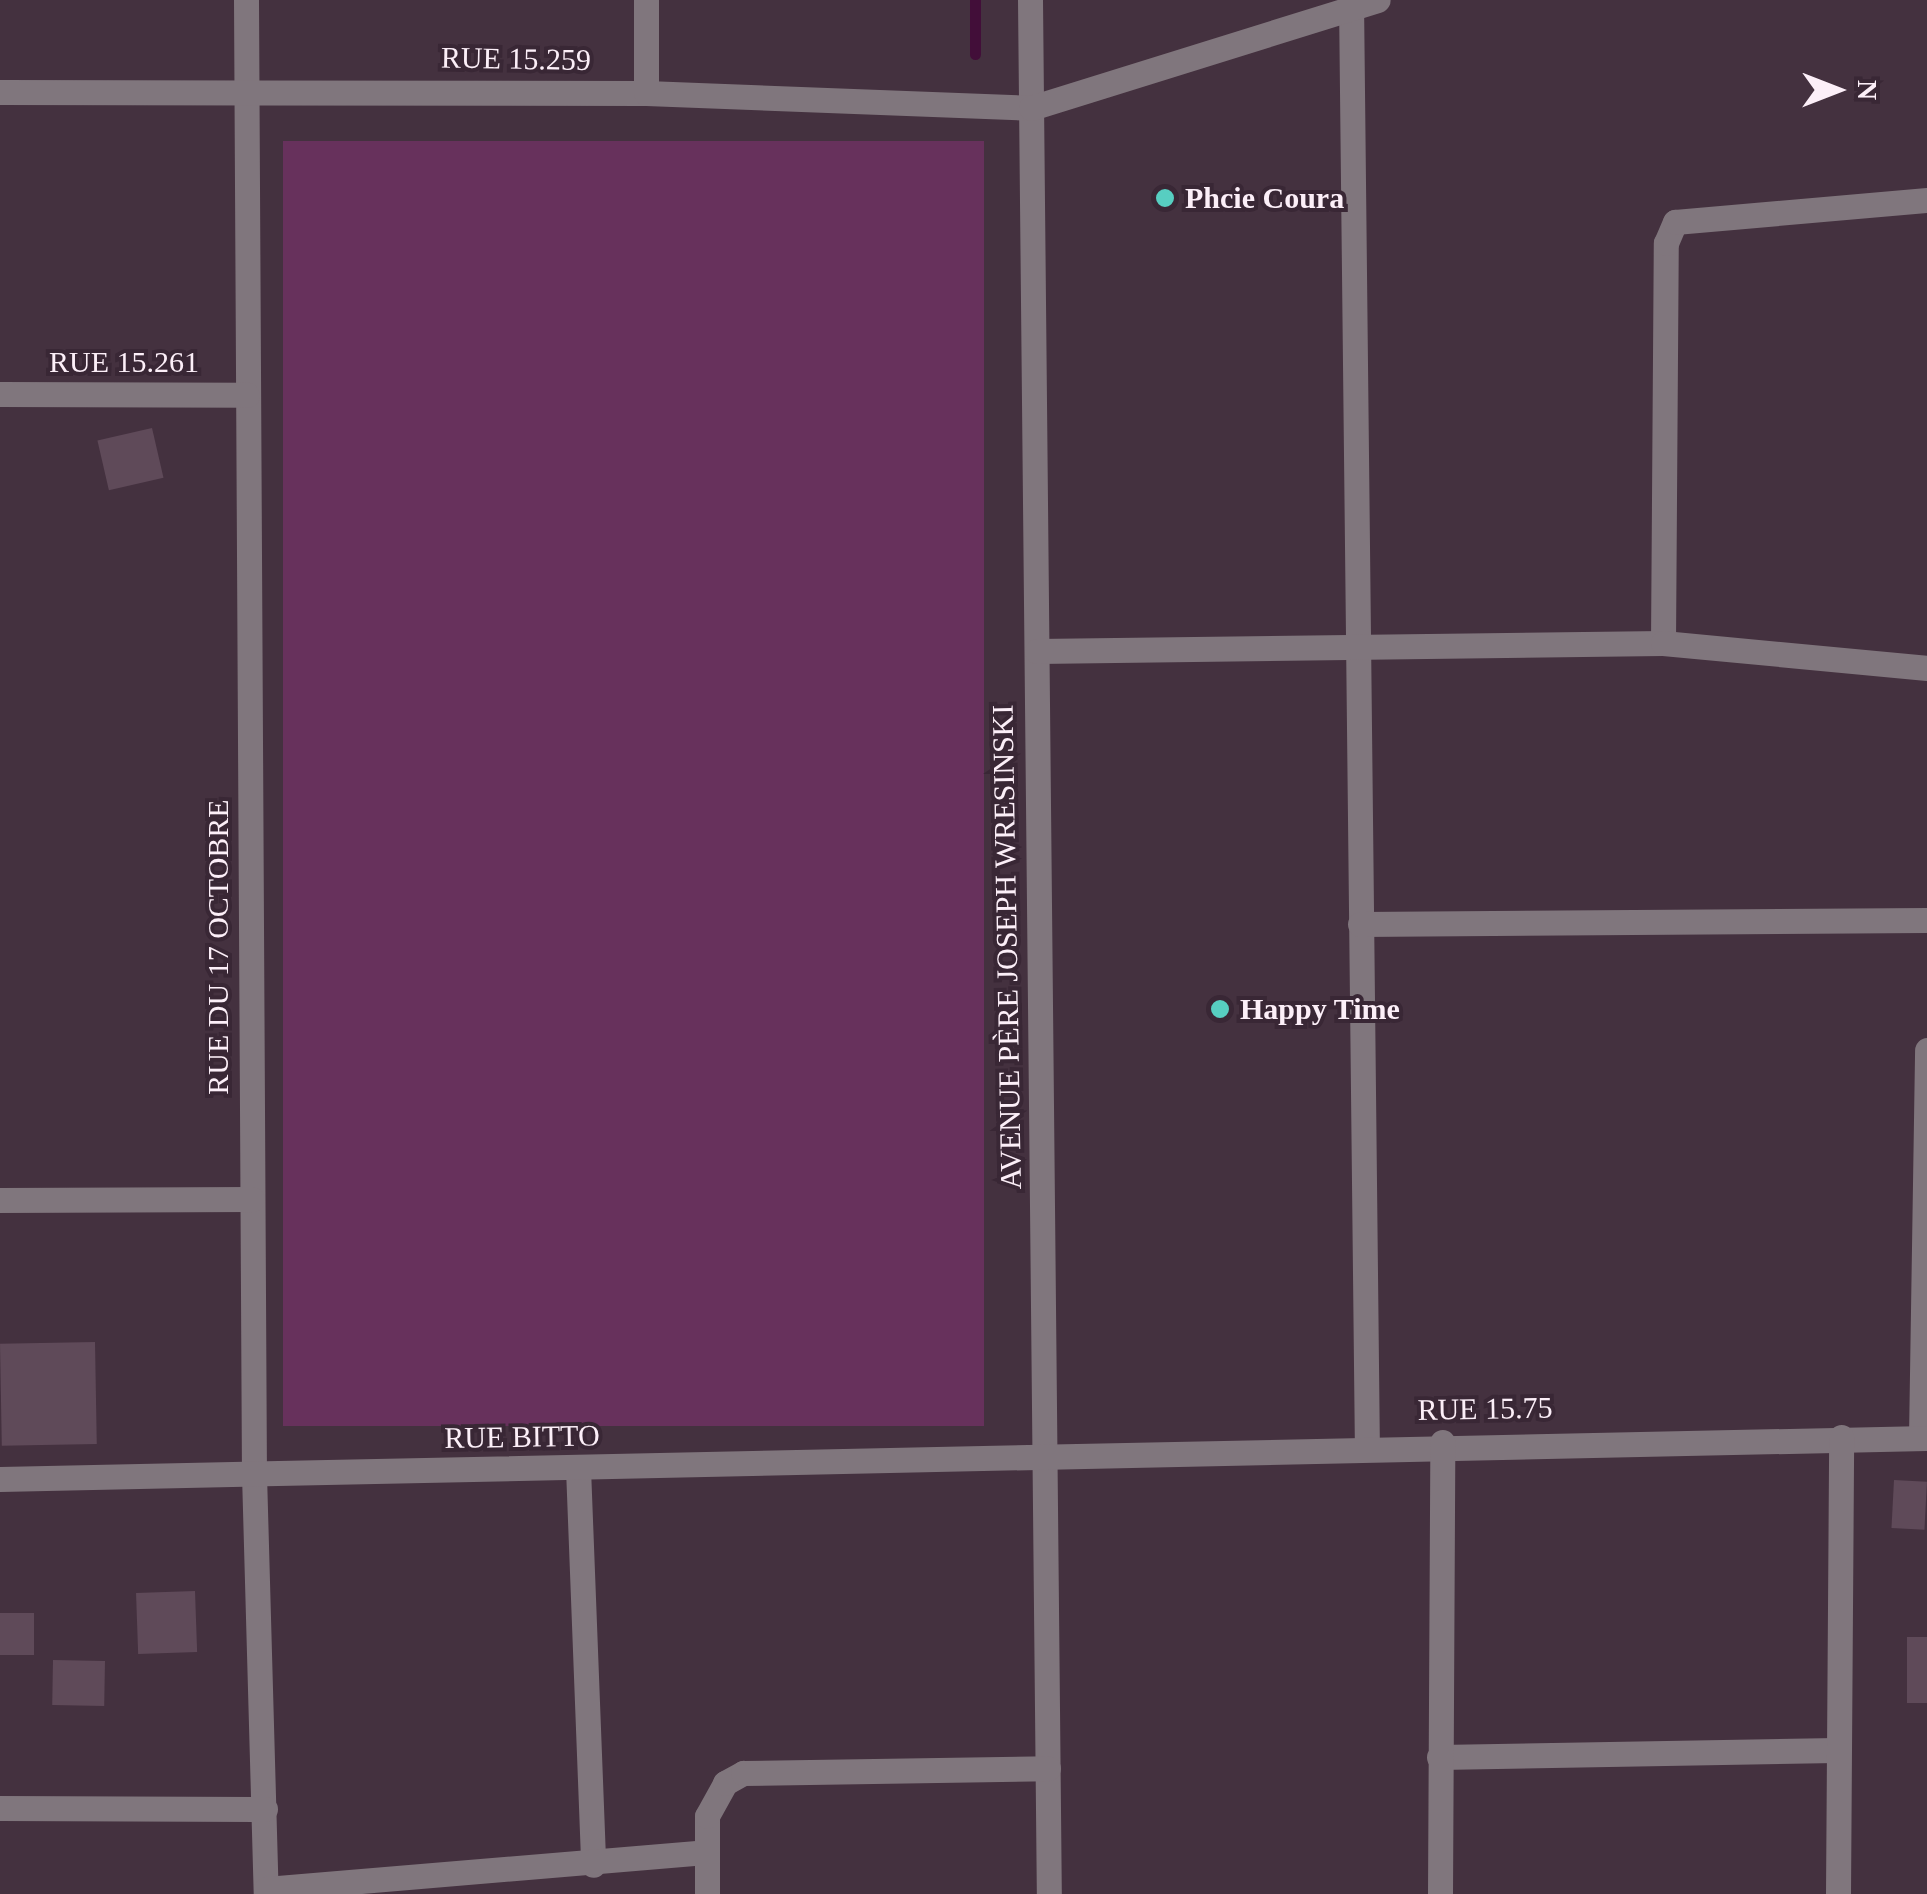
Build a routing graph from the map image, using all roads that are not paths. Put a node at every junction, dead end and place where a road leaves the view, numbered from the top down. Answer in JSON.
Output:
{"nodes":[{"id":1,"x":246,"y":0,"type":"edge"},
{"id":2,"x":646,"y":0,"type":"edge"},
{"id":3,"x":1030,"y":0,"type":"edge"},
{"id":4,"x":1378,"y":0,"type":"edge"},
{"id":5,"x":1352,"y":4,"type":"edge"},
{"id":6,"x":247,"y":89,"type":"junction"},
{"id":7,"x":0,"y":92,"type":"edge"},
{"id":8,"x":646,"y":93,"type":"junction"},
{"id":9,"x":1030,"y":108,"type":"junction"},
{"id":10,"x":1927,"y":200,"type":"edge"},
{"id":11,"x":0,"y":394,"type":"edge"},
{"id":12,"x":247,"y":395,"type":"junction"},
{"id":13,"x":1663,"y":643,"type":"junction"},
{"id":14,"x":1356,"y":647,"type":"junction"},
{"id":15,"x":1037,"y":651,"type":"junction"},
{"id":16,"x":1927,"y":668,"type":"edge"},
{"id":17,"x":1927,"y":920,"type":"edge"},
{"id":18,"x":1360,"y":924,"type":"junction"},
{"id":19,"x":1927,"y":1050,"type":"edge"},
{"id":20,"x":1926,"y":1136,"type":"edge"},
{"id":21,"x":252,"y":1198,"type":"junction"},
{"id":22,"x":0,"y":1200,"type":"edge"},
{"id":23,"x":1841,"y":1437,"type":"junction"},
{"id":24,"x":1924,"y":1438,"type":"edge"},
{"id":25,"x":1442,"y":1442,"type":"junction"},
{"id":26,"x":1367,"y":1444,"type":"junction"},
{"id":27,"x":1044,"y":1458,"type":"junction"},
{"id":28,"x":578,"y":1468,"type":"junction"},
{"id":29,"x":254,"y":1474,"type":"junction"},
{"id":30,"x":0,"y":1478,"type":"edge"},
{"id":31,"x":1836,"y":1750,"type":"junction"},
{"id":32,"x":1439,"y":1757,"type":"junction"},
{"id":33,"x":1048,"y":1768,"type":"junction"},
{"id":34,"x":0,"y":1808,"type":"edge"},
{"id":35,"x":265,"y":1809,"type":"junction"},
{"id":36,"x":705,"y":1852,"type":"junction"},
{"id":37,"x":593,"y":1865,"type":"junction"},
{"id":38,"x":266,"y":1892,"type":"edge"},
{"id":39,"x":707,"y":1894,"type":"edge"},
{"id":40,"x":1049,"y":1894,"type":"edge"},
{"id":41,"x":1440,"y":1894,"type":"edge"},
{"id":42,"x":1838,"y":1894,"type":"edge"}],
"edges":[{"from":1,"to":6,"type":"street","name":"RUE DU 17 OCTOBRE"},
{"from":2,"to":8,"type":"street"},
{"from":3,"to":9,"type":"street","name":"AVENUE PÈRE JOSEPH WRESINSKI"},
{"from":4,"to":5,"type":"street","name":"RUE 15.259"},
{"from":5,"to":9,"type":"street","name":"RUE 15.259"},
{"from":5,"to":14,"type":"street"},
{"from":6,"to":7,"type":"street","name":"RUE 15.259"},
{"from":6,"to":8,"type":"street","name":"RUE 15.259"},
{"from":6,"to":12,"type":"street","name":"RUE DU 17 OCTOBRE"},
{"from":8,"to":9,"type":"street","name":"RUE 15.259"},
{"from":9,"to":15,"type":"street","name":"AVENUE PÈRE JOSEPH WRESINSKI"},
{"from":10,"to":13,"type":"street"},
{"from":11,"to":12,"type":"street","name":"RUE 15.261"},
{"from":12,"to":21,"type":"street","name":"RUE DU 17 OCTOBRE"},
{"from":13,"to":14,"type":"street"},
{"from":13,"to":16,"type":"street"},
{"from":14,"to":15,"type":"street"},
{"from":14,"to":18,"type":"street"},
{"from":15,"to":27,"type":"street","name":"AVENUE PÈRE JOSEPH WRESINSKI"},
{"from":17,"to":18,"type":"street"},
{"from":18,"to":26,"type":"street"},
{"from":19,"to":20,"type":"street"},
{"from":20,"to":24,"type":"street"},
{"from":21,"to":22,"type":"street"},
{"from":21,"to":29,"type":"street","name":"RUE DU 17 OCTOBRE"},
{"from":23,"to":24,"type":"street","name":"RUE 15.75"},
{"from":23,"to":25,"type":"street","name":"RUE 15.75"},
{"from":23,"to":31,"type":"street"},
{"from":25,"to":26,"type":"street","name":"RUE 15.75"},
{"from":25,"to":32,"type":"street"},
{"from":26,"to":27,"type":"street","name":"RUE 15.75"},
{"from":27,"to":28,"type":"street","name":"RUE BITTO"},
{"from":27,"to":33,"type":"street","name":"AVENUE PÈRE JOSEPH WRESINSKI"},
{"from":28,"to":29,"type":"street","name":"RUE BITTO"},
{"from":28,"to":37,"type":"street"},
{"from":29,"to":30,"type":"street","name":"RUE BITTO"},
{"from":29,"to":35,"type":"street","name":"RUE DU 17 OCTOBRE"},
{"from":31,"to":32,"type":"street"},
{"from":31,"to":42,"type":"street"},
{"from":32,"to":41,"type":"street"},
{"from":33,"to":36,"type":"street"},
{"from":33,"to":40,"type":"street","name":"AVENUE PÈRE JOSEPH WRESINSKI"},
{"from":34,"to":35,"type":"street"},
{"from":35,"to":38,"type":"street","name":"RUE DU 17 OCTOBRE"},
{"from":36,"to":37,"type":"street"},
{"from":36,"to":39,"type":"street"},
{"from":37,"to":38,"type":"street"}]}
